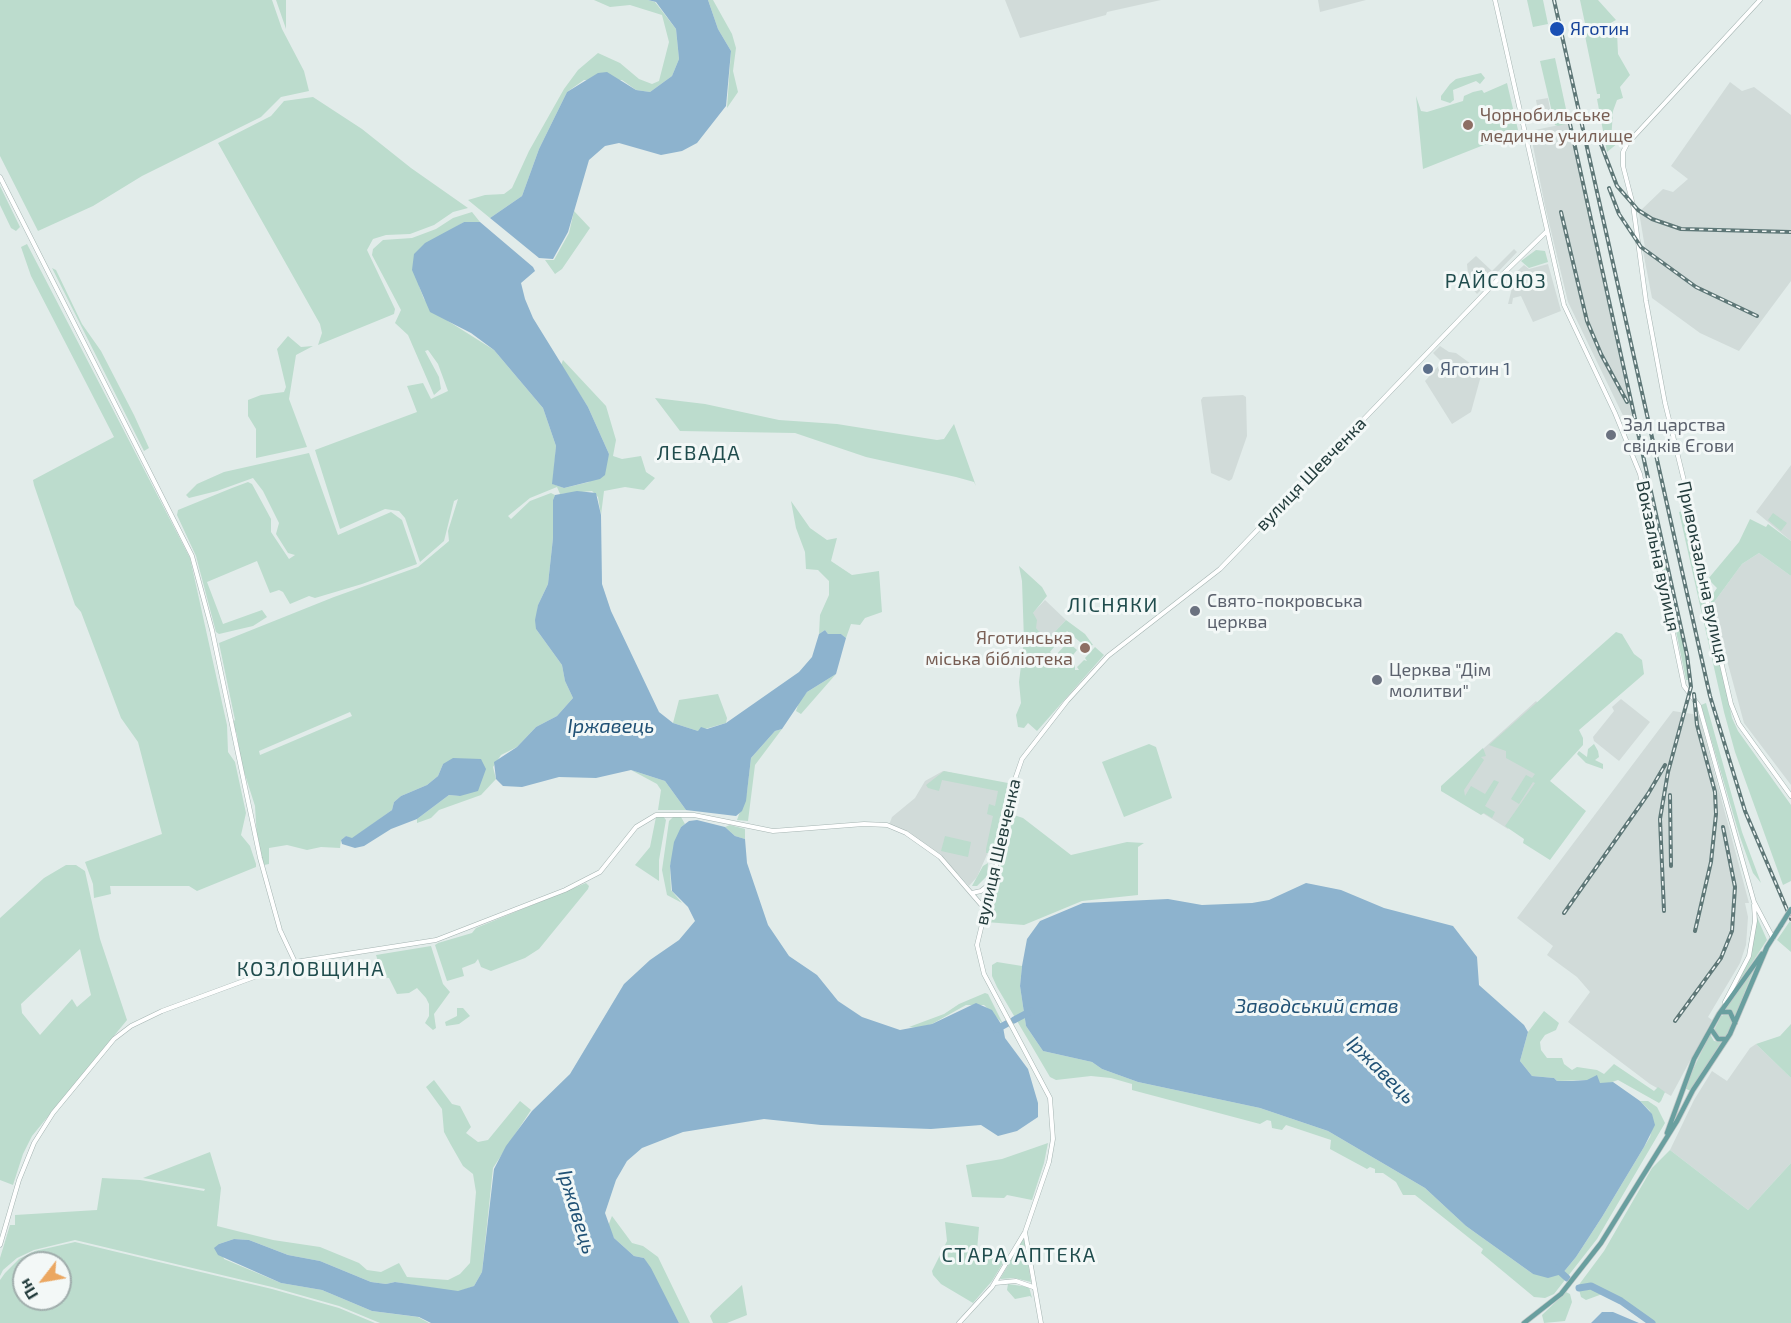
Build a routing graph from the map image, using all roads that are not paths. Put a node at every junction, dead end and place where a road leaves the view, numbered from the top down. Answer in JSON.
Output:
{"nodes":[{"id":1,"x":1495,"y":0,"type":"edge"},
{"id":2,"x":1760,"y":0,"type":"edge"},
{"id":3,"x":0,"y":177,"type":"edge"},
{"id":4,"x":1546,"y":232,"type":"junction"},
{"id":5,"x":1791,"y":796,"type":"edge"},
{"id":6,"x":992,"y":882,"type":"junction"},
{"id":7,"x":972,"y":893,"type":"junction"},
{"id":8,"x":1754,"y":902,"type":"junction"},
{"id":9,"x":984,"y":908,"type":"junction"},
{"id":10,"x":1791,"y":909,"type":"edge"},
{"id":11,"x":1773,"y":938,"type":"junction"},
{"id":12,"x":1767,"y":947,"type":"junction"},
{"id":13,"x":295,"y":963,"type":"junction"},
{"id":14,"x":1719,"y":1014,"type":"junction"},
{"id":15,"x":1735,"y":1023,"type":"junction"},
{"id":16,"x":1711,"y":1029,"type":"junction"},
{"id":17,"x":1726,"y":1039,"type":"junction"},
{"id":18,"x":1665,"y":1138,"type":"junction"},
{"id":19,"x":1025,"y":1232,"type":"junction"},
{"id":20,"x":0,"y":1245,"type":"edge"},
{"id":21,"x":995,"y":1283,"type":"junction"},
{"id":22,"x":1034,"y":1287,"type":"junction"},
{"id":23,"x":959,"y":1323,"type":"edge"},
{"id":24,"x":1041,"y":1323,"type":"edge"},
{"id":25,"x":1524,"y":1323,"type":"edge"}],
"edges":[{"from":1,"to":4,"type":"street","name":"Вокзальна вулиця"},
{"from":2,"to":5,"type":"street","name":"Привокзальна вулиця"},
{"from":3,"to":13,"type":"street"},
{"from":4,"to":6,"type":"street","name":"вулиця Шевченка"},
{"from":4,"to":8,"type":"street","name":"Вокзальна вулиця"},
{"from":6,"to":7,"type":"street"},
{"from":6,"to":9,"type":"street","name":"вулиця Шевченка"},
{"from":7,"to":9,"type":"street"},
{"from":7,"to":13,"type":"street"},
{"from":8,"to":11,"type":"street","name":"Вокзальна вулиця"},
{"from":8,"to":14,"type":"street"},
{"from":9,"to":19,"type":"street","name":"вулиця Шевченка"},
{"from":10,"to":11,"type":"main road","bridge":true},
{"from":11,"to":12,"type":"main road"},
{"from":12,"to":14,"type":"main road"},
{"from":12,"to":15,"type":"main road"},
{"from":13,"to":20,"type":"street"},
{"from":14,"to":15,"type":"main road"},
{"from":14,"to":16,"type":"main road"},
{"from":15,"to":17,"type":"main road"},
{"from":16,"to":17,"type":"main road"},
{"from":16,"to":18,"type":"main road"},
{"from":17,"to":18,"type":"main road"},
{"from":18,"to":25,"type":"main road"},
{"from":19,"to":21,"type":"street","name":"вулиця Шевченка"},
{"from":19,"to":22,"type":"street"},
{"from":21,"to":22,"type":"street"},
{"from":21,"to":23,"type":"street","name":"вулиця Шевченка"},
{"from":22,"to":24,"type":"street"}]}
